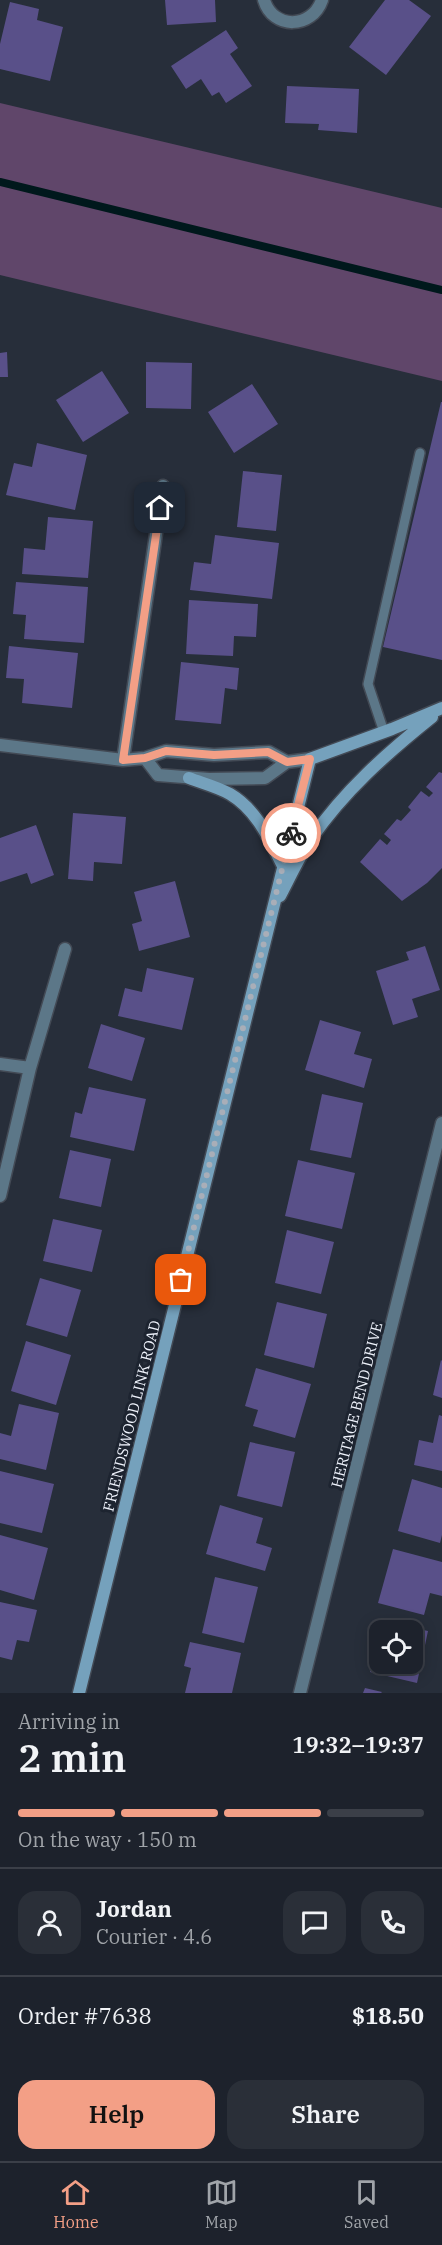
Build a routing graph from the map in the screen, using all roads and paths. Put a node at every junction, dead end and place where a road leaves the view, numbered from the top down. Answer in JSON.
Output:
{"nodes":[{"id":1,"x":264,"y":0,"type":"edge"},
{"id":2,"x":322,"y":0,"type":"edge"},
{"id":3,"x":420,"y":453,"type":"dead end"},
{"id":4,"x":163,"y":486,"type":"dead end"},
{"id":5,"x":442,"y":709,"type":"edge"},
{"id":6,"x":384,"y":732,"type":"junction"},
{"id":7,"x":0,"y":745,"type":"edge"},
{"id":8,"x":145,"y":758,"type":"junction"},
{"id":9,"x":310,"y":759,"type":"junction"},
{"id":10,"x":123,"y":760,"type":"junction"},
{"id":11,"x":287,"y":762,"type":"junction"},
{"id":12,"x":189,"y":778,"type":"junction"},
{"id":13,"x":283,"y":866,"type":"junction"},
{"id":14,"x":271,"y":913,"type":"junction"},
{"id":15,"x":65,"y":949,"type":"dead end"},
{"id":16,"x":0,"y":1064,"type":"edge"},
{"id":17,"x":30,"y":1068,"type":"junction"},
{"id":18,"x":442,"y":1123,"type":"edge"},
{"id":19,"x":0,"y":1196,"type":"edge"},
{"id":20,"x":80,"y":1693,"type":"edge"},
{"id":21,"x":300,"y":1693,"type":"edge"}],
"edges":[{"from":1,"to":2,"type":"street"},
{"from":3,"to":6,"type":"lane"},
{"from":4,"to":10,"type":"street"},
{"from":5,"to":6,"type":"street"},
{"from":5,"to":14,"type":"street"},
{"from":6,"to":9,"type":"street"},
{"from":7,"to":10,"type":"street"},
{"from":8,"to":10,"type":"street"},
{"from":8,"to":11,"type":"street"},
{"from":8,"to":12,"type":"street"},
{"from":9,"to":11,"type":"street"},
{"from":9,"to":13,"type":"street","name":"FRIENDSWOOD LINK ROAD"},
{"from":11,"to":12,"type":"street"},
{"from":12,"to":13,"type":"street"},
{"from":13,"to":14,"type":"street","name":"FRIENDSWOOD LINK ROAD"},
{"from":14,"to":20,"type":"street","name":"FRIENDSWOOD LINK ROAD"},
{"from":15,"to":17,"type":"street"},
{"from":16,"to":17,"type":"street"},
{"from":17,"to":19,"type":"street"},
{"from":18,"to":21,"type":"street","name":"HERITAGE BEND DRIVE"}]}
